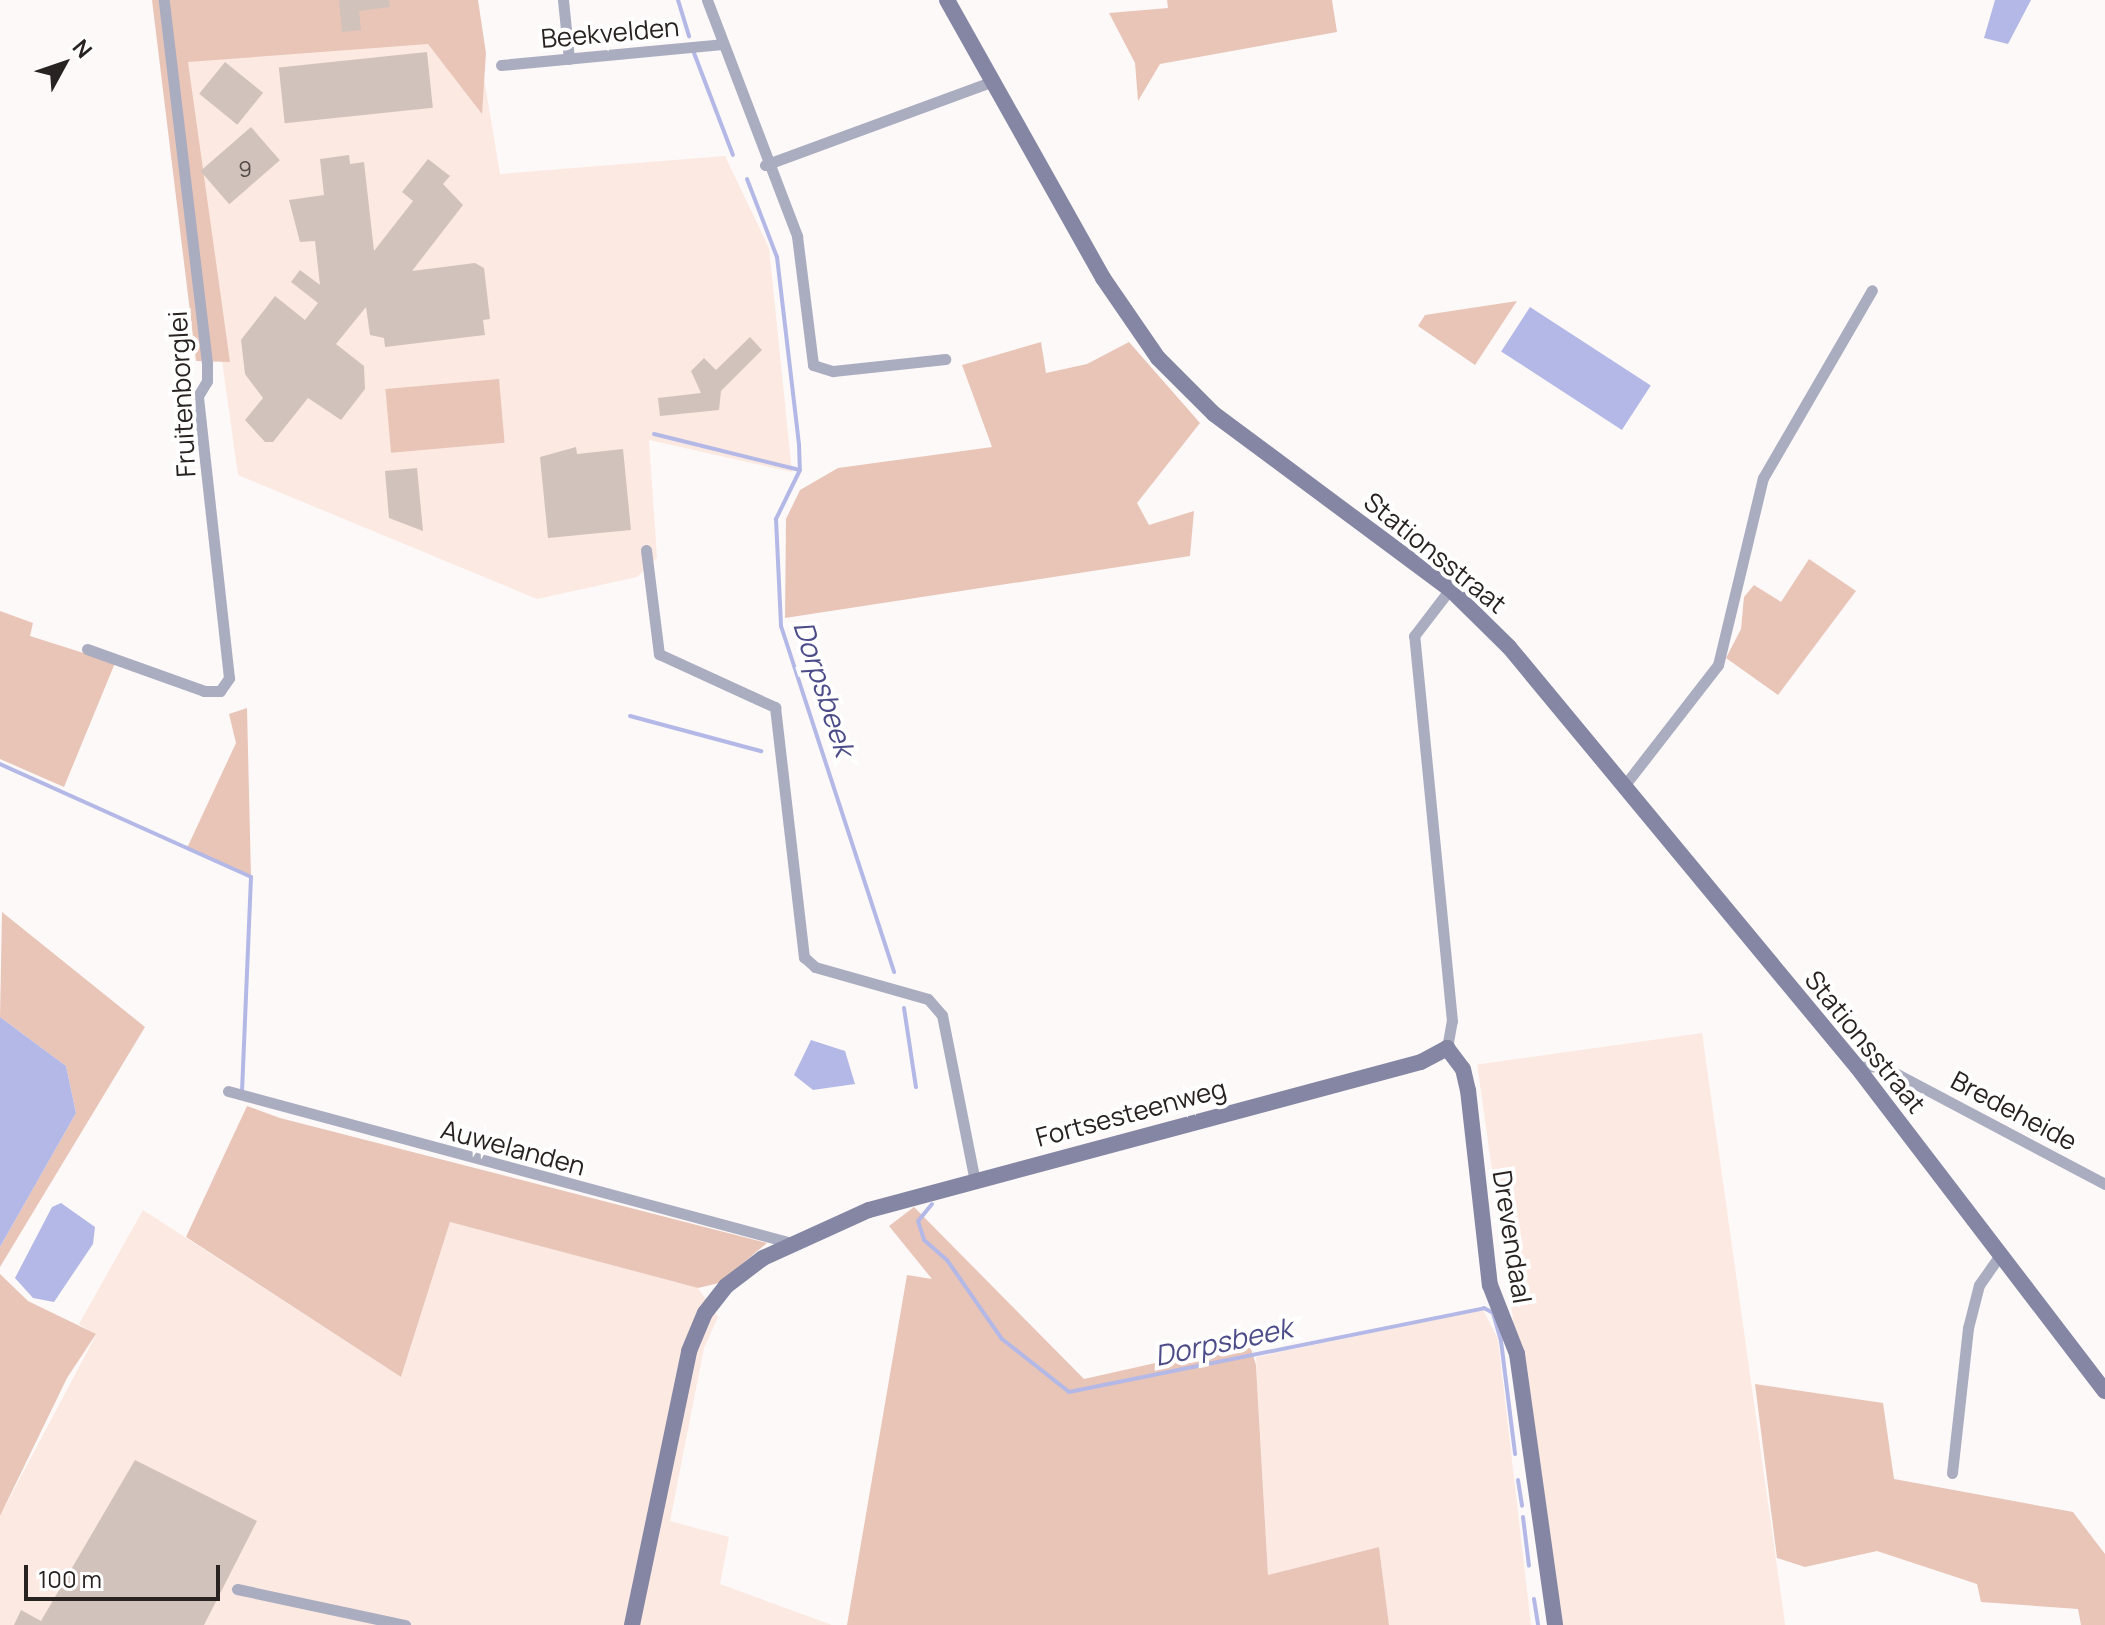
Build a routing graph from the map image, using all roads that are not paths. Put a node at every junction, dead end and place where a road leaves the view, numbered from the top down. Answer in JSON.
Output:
{"nodes":[{"id":1,"x":164,"y":0,"type":"edge"},
{"id":2,"x":563,"y":0,"type":"edge"},
{"id":3,"x":707,"y":0,"type":"edge"},
{"id":4,"x":947,"y":0,"type":"edge"},
{"id":5,"x":722,"y":44,"type":"junction"},
{"id":6,"x":569,"y":59,"type":"junction"},
{"id":7,"x":501,"y":65,"type":"dead end"},
{"id":8,"x":993,"y":81,"type":"junction"},
{"id":9,"x":765,"y":165,"type":"junction"},
{"id":10,"x":1872,"y":290,"type":"dead end"},
{"id":11,"x":945,"y":359,"type":"dead end"},
{"id":12,"x":646,"y":550,"type":"dead end"},
{"id":13,"x":1450,"y":589,"type":"junction"},
{"id":14,"x":87,"y":649,"type":"dead end"},
{"id":15,"x":1624,"y":786,"type":"junction"},
{"id":16,"x":1447,"y":1048,"type":"junction"},
{"id":17,"x":1857,"y":1067,"type":"junction"},
{"id":18,"x":228,"y":1091,"type":"dead end"},
{"id":19,"x":975,"y":1181,"type":"junction"},
{"id":20,"x":2105,"y":1184,"type":"edge"},
{"id":21,"x":788,"y":1242,"type":"junction"},
{"id":22,"x":2001,"y":1254,"type":"junction"},
{"id":23,"x":2105,"y":1391,"type":"edge"},
{"id":24,"x":1952,"y":1473,"type":"dead end"},
{"id":25,"x":237,"y":1589,"type":"dead end"},
{"id":26,"x":405,"y":1625,"type":"edge"},
{"id":27,"x":632,"y":1625,"type":"edge"},
{"id":28,"x":1555,"y":1625,"type":"edge"}],
"edges":[{"from":1,"to":14,"type":"street","name":"Fruitenborglei"},
{"from":2,"to":6,"type":"street"},
{"from":3,"to":5,"type":"street"},
{"from":4,"to":8,"type":"street","name":"Stationsstraat"},
{"from":5,"to":6,"type":"street","name":"Beekvelden"},
{"from":5,"to":9,"type":"street"},
{"from":6,"to":7,"type":"street","name":"Beekvelden"},
{"from":8,"to":9,"type":"street"},
{"from":8,"to":13,"type":"street","name":"Stationsstraat"},
{"from":9,"to":11,"type":"street"},
{"from":10,"to":15,"type":"street"},
{"from":12,"to":19,"type":"street"},
{"from":13,"to":15,"type":"street","name":"Stationsstraat"},
{"from":13,"to":16,"type":"street"},
{"from":15,"to":17,"type":"street","name":"Stationsstraat"},
{"from":16,"to":19,"type":"street","name":"Fortsesteenweg"},
{"from":16,"to":28,"type":"street","name":"Drevendaal"},
{"from":17,"to":20,"type":"street","name":"Bredeheide"},
{"from":17,"to":22,"type":"street","name":"Stationsstraat"},
{"from":18,"to":21,"type":"street","name":"Auwelanden"},
{"from":19,"to":21,"type":"street","name":"Fortsesteenweg"},
{"from":21,"to":27,"type":"street","name":"Fortsesteenweg"},
{"from":22,"to":23,"type":"street","name":"Stationsstraat"},
{"from":22,"to":24,"type":"street"},
{"from":25,"to":26,"type":"street"}]}
